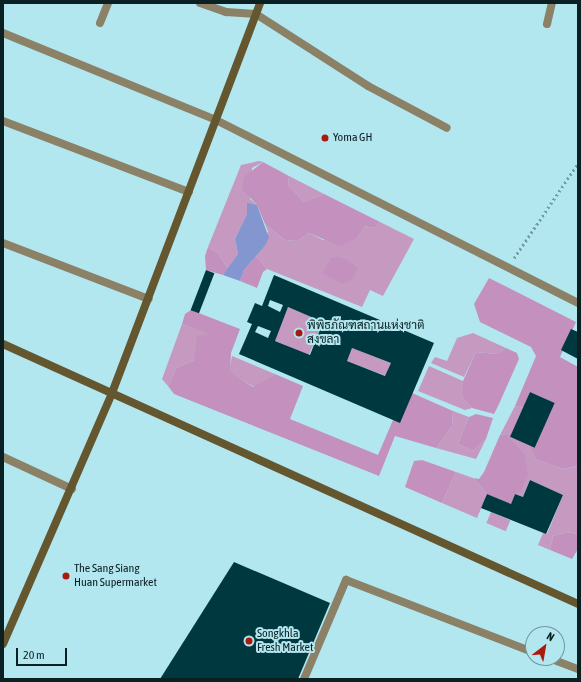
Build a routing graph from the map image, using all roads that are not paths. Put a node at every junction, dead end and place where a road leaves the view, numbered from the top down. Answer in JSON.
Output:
{"nodes":[{"id":1,"x":108,"y":3,"type":"edge"},
{"id":2,"x":200,"y":3,"type":"edge"},
{"id":3,"x":260,"y":3,"type":"edge"},
{"id":4,"x":552,"y":3,"type":"edge"},
{"id":5,"x":256,"y":14,"type":"junction"},
{"id":6,"x":100,"y":22,"type":"dead end"},
{"id":7,"x":547,"y":24,"type":"dead end"},
{"id":8,"x":3,"y":33,"type":"edge"},
{"id":9,"x":216,"y":120,"type":"junction"},
{"id":10,"x":3,"y":121,"type":"edge"},
{"id":11,"x":447,"y":128,"type":"dead end"},
{"id":12,"x":189,"y":192,"type":"junction"},
{"id":13,"x":3,"y":243,"type":"edge"},
{"id":14,"x":150,"y":299,"type":"junction"},
{"id":15,"x":578,"y":304,"type":"edge"},
{"id":16,"x":3,"y":344,"type":"edge"},
{"id":17,"x":112,"y":393,"type":"junction"},
{"id":18,"x":3,"y":457,"type":"edge"},
{"id":19,"x":72,"y":489,"type":"junction"},
{"id":20,"x":578,"y":604,"type":"edge"},
{"id":21,"x":3,"y":644,"type":"edge"},
{"id":22,"x":525,"y":649,"type":"edge"},
{"id":23,"x":565,"y":664,"type":"edge"},
{"id":24,"x":578,"y":669,"type":"edge"},
{"id":25,"x":304,"y":679,"type":"edge"}],
"edges":[{"from":1,"to":6,"type":"street"},
{"from":2,"to":5,"type":"street"},
{"from":3,"to":5,"type":"street"},
{"from":4,"to":7,"type":"street"},
{"from":5,"to":9,"type":"street"},
{"from":5,"to":11,"type":"street"},
{"from":8,"to":9,"type":"street"},
{"from":9,"to":12,"type":"street"},
{"from":9,"to":15,"type":"street"},
{"from":10,"to":12,"type":"street"},
{"from":12,"to":14,"type":"street"},
{"from":13,"to":14,"type":"street"},
{"from":14,"to":17,"type":"street"},
{"from":16,"to":17,"type":"street"},
{"from":17,"to":19,"type":"street"},
{"from":17,"to":20,"type":"street"},
{"from":18,"to":19,"type":"street"},
{"from":19,"to":21,"type":"street"},
{"from":22,"to":25,"type":"street"},
{"from":23,"to":24,"type":"street"}]}
